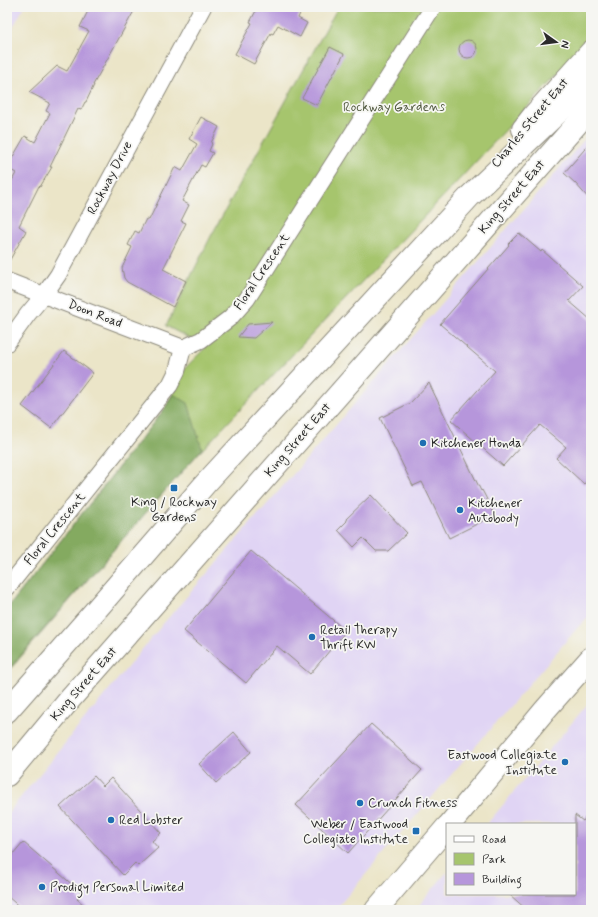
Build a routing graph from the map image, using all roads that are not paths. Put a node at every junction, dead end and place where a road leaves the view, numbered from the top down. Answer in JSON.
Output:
{"nodes":[{"id":1,"x":203,"y":7,"type":"edge"},
{"id":2,"x":434,"y":7,"type":"edge"},
{"id":3,"x":591,"y":52,"type":"edge"},
{"id":4,"x":591,"y":78,"type":"edge"},
{"id":5,"x":591,"y":108,"type":"edge"},
{"id":6,"x":470,"y":196,"type":"junction"},
{"id":7,"x":7,"y":281,"type":"edge"},
{"id":8,"x":44,"y":295,"type":"junction"},
{"id":9,"x":7,"y":343,"type":"edge"},
{"id":10,"x":183,"y":348,"type":"junction"},
{"id":11,"x":7,"y":588,"type":"edge"},
{"id":12,"x":591,"y":658,"type":"edge"},
{"id":13,"x":7,"y":711,"type":"edge"},
{"id":14,"x":7,"y":775,"type":"edge"},
{"id":15,"x":451,"y":823,"type":"edge"},
{"id":16,"x":446,"y":828,"type":"edge"},
{"id":17,"x":376,"y":910,"type":"edge"}],
"edges":[{"from":1,"to":8,"type":"street","name":"Rockway Drive"},
{"from":2,"to":10,"type":"street","name":"Floral Crescent"},
{"from":3,"to":6,"type":"main road","name":"Charles Street East"},
{"from":4,"to":6,"type":"main road","name":"King Street East"},
{"from":5,"to":14,"type":"main road","name":"King Street East"},
{"from":6,"to":13,"type":"main road","name":"King Street East"},
{"from":7,"to":8,"type":"street","name":"Doon Road"},
{"from":8,"to":9,"type":"street","name":"Rockway Drive"},
{"from":8,"to":10,"type":"street","name":"Doon Road"},
{"from":10,"to":11,"type":"street","name":"Floral Crescent"},
{"from":12,"to":15,"type":"main road"},
{"from":16,"to":17,"type":"main road"}]}
